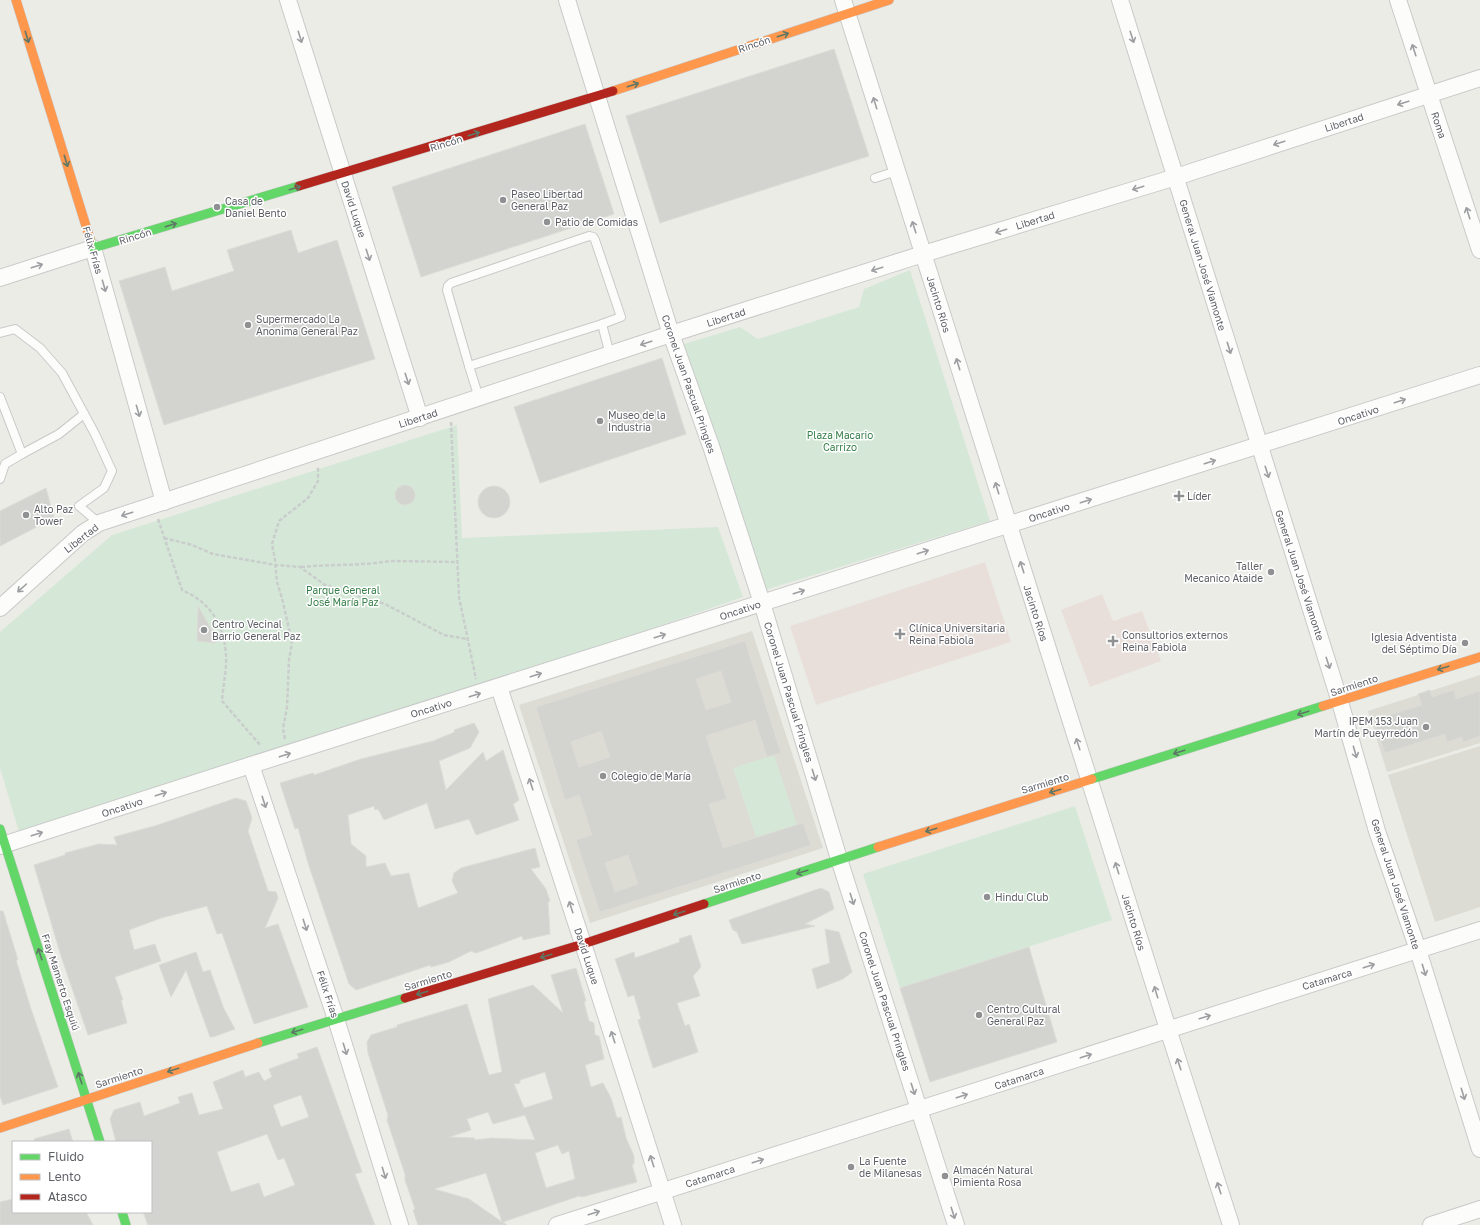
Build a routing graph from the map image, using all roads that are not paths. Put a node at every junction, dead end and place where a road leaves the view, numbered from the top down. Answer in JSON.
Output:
{"nodes":[{"id":1,"x":16,"y":0,"type":"edge"},
{"id":2,"x":288,"y":0,"type":"edge"},
{"id":3,"x":567,"y":0,"type":"edge"},
{"id":4,"x":889,"y":0,"type":"edge"},
{"id":5,"x":1120,"y":0,"type":"edge"},
{"id":6,"x":1398,"y":0,"type":"edge"},
{"id":7,"x":845,"y":7,"type":"edge"},
{"id":8,"x":1480,"y":78,"type":"edge"},
{"id":9,"x":1429,"y":95,"type":"junction"},
{"id":10,"x":596,"y":97,"type":"junction"},
{"id":11,"x":897,"y":171,"type":"junction"},
{"id":12,"x":343,"y":174,"type":"junction"},
{"id":13,"x":1176,"y":177,"type":"junction"},
{"id":14,"x":875,"y":178,"type":"dead end"},
{"id":15,"x":93,"y":248,"type":"junction"},
{"id":16,"x":1480,"y":250,"type":"edge"},
{"id":17,"x":923,"y":254,"type":"junction"},
{"id":18,"x":0,"y":278,"type":"edge"},
{"id":19,"x":602,"y":324,"type":"junction"},
{"id":20,"x":0,"y":333,"type":"edge"},
{"id":21,"x":671,"y":334,"type":"junction"},
{"id":22,"x":610,"y":355,"type":"junction"},
{"id":23,"x":469,"y":366,"type":"junction"},
{"id":24,"x":1480,"y":376,"type":"edge"},
{"id":25,"x":0,"y":397,"type":"edge"},
{"id":26,"x":479,"y":398,"type":"junction"},
{"id":27,"x":84,"y":414,"type":"junction"},
{"id":28,"x":420,"y":418,"type":"junction"},
{"id":29,"x":1259,"y":446,"type":"junction"},
{"id":30,"x":22,"y":454,"type":"junction"},
{"id":31,"x":0,"y":479,"type":"edge"},
{"id":32,"x":158,"y":504,"type":"junction"},
{"id":33,"x":99,"y":523,"type":"junction"},
{"id":34,"x":1008,"y":525,"type":"junction"},
{"id":35,"x":762,"y":603,"type":"junction"},
{"id":36,"x":0,"y":608,"type":"edge"},
{"id":37,"x":1480,"y":657,"type":"edge"},
{"id":38,"x":499,"y":687,"type":"junction"},
{"id":39,"x":1340,"y":702,"type":"junction"},
{"id":40,"x":251,"y":765,"type":"junction"},
{"id":41,"x":1089,"y":780,"type":"junction"},
{"id":42,"x":0,"y":829,"type":"edge"},
{"id":43,"x":3,"y":846,"type":"edge"},
{"id":44,"x":839,"y":859,"type":"junction"},
{"id":45,"x":1480,"y":930,"type":"edge"},
{"id":46,"x":583,"y":944,"type":"junction"},
{"id":47,"x":1418,"y":950,"type":"junction"},
{"id":48,"x":336,"y":1019,"type":"junction"},
{"id":49,"x":1168,"y":1029,"type":"junction"},
{"id":50,"x":87,"y":1098,"type":"junction"},
{"id":51,"x":920,"y":1110,"type":"junction"},
{"id":52,"x":0,"y":1128,"type":"edge"},
{"id":53,"x":100,"y":1141,"type":"edge"},
{"id":54,"x":1480,"y":1149,"type":"edge"},
{"id":55,"x":662,"y":1192,"type":"junction"},
{"id":56,"x":1480,"y":1209,"type":"edge"},
{"id":57,"x":122,"y":1213,"type":"edge"},
{"id":58,"x":126,"y":1225,"type":"edge"},
{"id":59,"x":400,"y":1225,"type":"edge"},
{"id":60,"x":557,"y":1225,"type":"edge"},
{"id":61,"x":673,"y":1225,"type":"edge"},
{"id":62,"x":956,"y":1225,"type":"edge"},
{"id":63,"x":1231,"y":1225,"type":"edge"},
{"id":64,"x":1431,"y":1225,"type":"edge"}],
"edges":[{"from":1,"to":15,"type":"main road","name":"Félix Frías","one_way":true},
{"from":2,"to":12,"type":"street","name":"David Luque","one_way":true},
{"from":3,"to":10,"type":"street","name":"Coronel Juan Pascual Pringles"},
{"from":4,"to":7,"type":"main road","name":"Rincón"},
{"from":5,"to":13,"type":"street","name":"General Juan José Viamonte","one_way":true},
{"from":9,"to":6,"type":"street","name":"Roma","one_way":true},
{"from":10,"to":7,"type":"main road","name":"Rincón","one_way":true},
{"from":11,"to":7,"type":"street","name":"Jacinto Ríos","one_way":true},
{"from":8,"to":9,"type":"street","name":"Libertad"},
{"from":9,"to":13,"type":"street","name":"Libertad","one_way":true},
{"from":16,"to":9,"type":"street","name":"Roma","one_way":true},
{"from":12,"to":10,"type":"main road","name":"Rincón","one_way":true},
{"from":10,"to":21,"type":"street","name":"Coronel Juan Pascual Pringles"},
{"from":11,"to":14,"type":"lane"},
{"from":17,"to":11,"type":"street","name":"Jacinto Ríos","one_way":true},
{"from":15,"to":12,"type":"main road","name":"Rincón","one_way":true},
{"from":12,"to":28,"type":"street","name":"David Luque","one_way":true},
{"from":13,"to":17,"type":"street","name":"Libertad","one_way":true},
{"from":13,"to":29,"type":"street","name":"General Juan José Viamonte","one_way":true},
{"from":18,"to":15,"type":"street","name":"Rincón","one_way":true},
{"from":15,"to":32,"type":"street","name":"Félix Frías","one_way":true},
{"from":17,"to":21,"type":"street","name":"Libertad","one_way":true},
{"from":34,"to":17,"type":"street","name":"Jacinto Ríos","one_way":true},
{"from":19,"to":22,"type":"lane"},
{"from":19,"to":23,"type":"lane"},
{"from":19,"to":23,"type":"lane"},
{"from":20,"to":27,"type":"lane"},
{"from":21,"to":22,"type":"street","name":"Libertad","one_way":true},
{"from":21,"to":35,"type":"street","name":"Coronel Juan Pascual Pringles"},
{"from":22,"to":26,"type":"street","name":"Libertad"},
{"from":23,"to":26,"type":"lane"},
{"from":29,"to":24,"type":"street","name":"Oncativo","one_way":true},
{"from":25,"to":30,"type":"lane"},
{"from":26,"to":28,"type":"street","name":"Libertad"},
{"from":27,"to":30,"type":"lane"},
{"from":27,"to":33,"type":"lane"},
{"from":28,"to":32,"type":"street","name":"Libertad"},
{"from":34,"to":29,"type":"street","name":"Oncativo","one_way":true},
{"from":29,"to":39,"type":"street","name":"General Juan José Viamonte","one_way":true},
{"from":30,"to":31,"type":"lane"},
{"from":32,"to":33,"type":"street","name":"Libertad","one_way":true},
{"from":33,"to":36,"type":"street","name":"Libertad","one_way":true},
{"from":35,"to":34,"type":"street","name":"Oncativo","one_way":true},
{"from":41,"to":34,"type":"street","name":"Jacinto Ríos","one_way":true},
{"from":38,"to":35,"type":"street","name":"Oncativo","one_way":true},
{"from":35,"to":44,"type":"street","name":"Coronel Juan Pascual Pringles","one_way":true},
{"from":37,"to":39,"type":"main road","name":"Sarmiento","one_way":true},
{"from":40,"to":38,"type":"street","name":"Oncativo","one_way":true},
{"from":46,"to":38,"type":"street","name":"David Luque","one_way":true},
{"from":39,"to":41,"type":"main road","name":"Sarmiento","one_way":true},
{"from":39,"to":47,"type":"street","name":"General Juan José Viamonte","one_way":true},
{"from":43,"to":40,"type":"street","name":"Oncativo","one_way":true},
{"from":40,"to":48,"type":"street","name":"Félix Frías","one_way":true},
{"from":41,"to":44,"type":"main road","name":"Sarmiento","one_way":true},
{"from":49,"to":41,"type":"street","name":"Jacinto Ríos","one_way":true},
{"from":42,"to":43,"type":"main road","name":"Fray Mamerto Esquiú"},
{"from":50,"to":43,"type":"main road","name":"Fray Mamerto Esquiú","one_way":true},
{"from":44,"to":46,"type":"main road","name":"Sarmiento","one_way":true},
{"from":44,"to":51,"type":"street","name":"Coronel Juan Pascual Pringles","one_way":true},
{"from":45,"to":47,"type":"street","name":"Catamarca"},
{"from":46,"to":48,"type":"main road","name":"Sarmiento","one_way":true},
{"from":55,"to":46,"type":"street","name":"David Luque","one_way":true},
{"from":49,"to":47,"type":"street","name":"Catamarca","one_way":true},
{"from":47,"to":54,"type":"street","name":"General Juan José Viamonte","one_way":true},
{"from":48,"to":50,"type":"main road","name":"Sarmiento","one_way":true},
{"from":48,"to":59,"type":"street","name":"Félix Frías","one_way":true},
{"from":51,"to":49,"type":"street","name":"Catamarca","one_way":true},
{"from":63,"to":49,"type":"street","name":"Jacinto Ríos","one_way":true},
{"from":50,"to":52,"type":"main road","name":"Sarmiento"},
{"from":50,"to":53,"type":"main road","name":"Fray Mamerto Esquiú"},
{"from":55,"to":51,"type":"street","name":"Catamarca","one_way":true},
{"from":51,"to":62,"type":"street","name":"Coronel Juan Pascual Pringles","one_way":true},
{"from":60,"to":55,"type":"street","name":"Catamarca","one_way":true},
{"from":55,"to":61,"type":"street","name":"David Luque"},
{"from":56,"to":64,"type":"street"},
{"from":57,"to":58,"type":"main road"}]}
